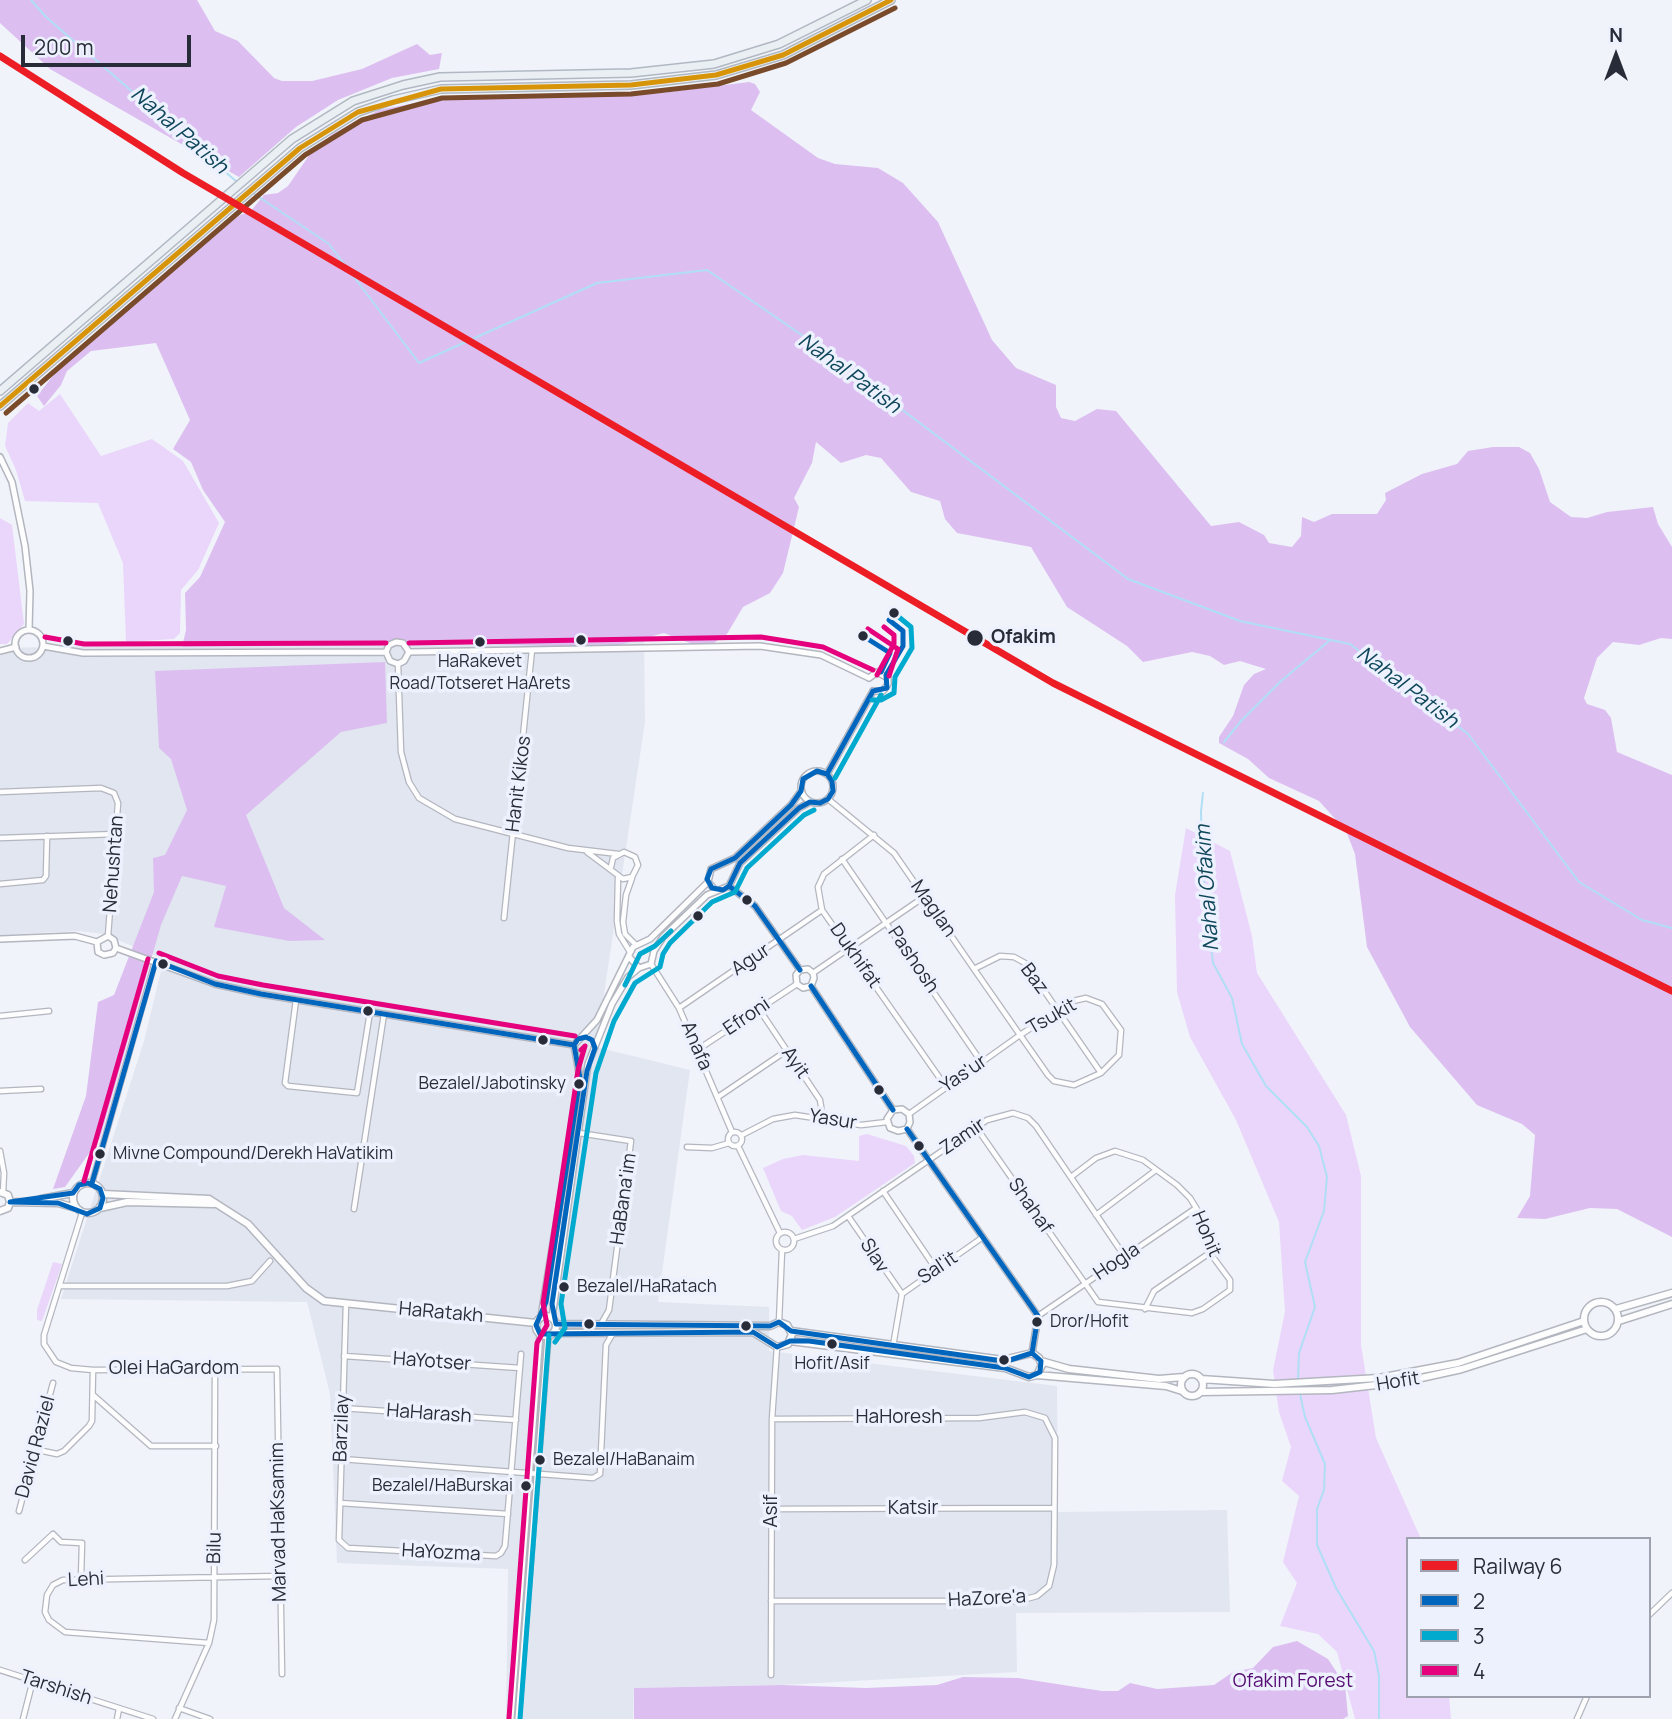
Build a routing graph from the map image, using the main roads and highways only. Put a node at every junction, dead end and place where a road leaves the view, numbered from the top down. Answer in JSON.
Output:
{"nodes":[{"id":1,"x":867,"y":0,"type":"edge"},
{"id":2,"x":891,"y":0,"type":"edge"},
{"id":3,"x":0,"y":391,"type":"edge"},
{"id":4,"x":0,"y":406,"type":"edge"},
{"id":5,"x":1,"y":1193,"type":"edge"},
{"id":6,"x":73,"y":1193,"type":"junction"},
{"id":7,"x":103,"y":1194,"type":"junction"},
{"id":8,"x":24,"y":1201,"type":"junction"},
{"id":9,"x":10,"y":1202,"type":"junction"},
{"id":10,"x":223,"y":1206,"type":"junction"},
{"id":11,"x":76,"y":1208,"type":"junction"},
{"id":12,"x":100,"y":1208,"type":"junction"},
{"id":13,"x":0,"y":1211,"type":"edge"},
{"id":14,"x":1672,"y":1293,"type":"edge"},
{"id":15,"x":1672,"y":1304,"type":"edge"},
{"id":16,"x":1616,"y":1309,"type":"junction"},
{"id":17,"x":554,"y":1321,"type":"junction"},
{"id":18,"x":1584,"y":1321,"type":"junction"},
{"id":19,"x":1619,"y":1321,"type":"junction"},
{"id":20,"x":536,"y":1323,"type":"junction"},
{"id":21,"x":770,"y":1326,"type":"junction"},
{"id":22,"x":599,"y":1329,"type":"junction"},
{"id":23,"x":1587,"y":1329,"type":"junction"},
{"id":24,"x":791,"y":1331,"type":"junction"},
{"id":25,"x":551,"y":1334,"type":"junction"},
{"id":26,"x":767,"y":1339,"type":"junction"},
{"id":27,"x":790,"y":1341,"type":"junction"},
{"id":28,"x":1019,"y":1358,"type":"junction"},
{"id":29,"x":1041,"y":1361,"type":"junction"},
{"id":30,"x":1019,"y":1371,"type":"junction"},
{"id":31,"x":1037,"y":1375,"type":"junction"},
{"id":32,"x":1184,"y":1377,"type":"junction"},
{"id":33,"x":1201,"y":1378,"type":"junction"},
{"id":34,"x":1358,"y":1384,"type":"junction"},
{"id":35,"x":1274,"y":1388,"type":"junction"},
{"id":36,"x":1182,"y":1391,"type":"junction"},
{"id":37,"x":1201,"y":1392,"type":"junction"}],
"edges":[{"from":1,"to":3,"type":"main road"},
{"from":2,"to":4,"type":"main road"},
{"from":5,"to":9,"type":"main road"},
{"from":6,"to":7,"type":"main road"},
{"from":6,"to":8,"type":"main road"},
{"from":6,"to":11,"type":"main road"},
{"from":7,"to":10,"type":"main road"},
{"from":7,"to":12,"type":"main road"},
{"from":8,"to":9,"type":"main road"},
{"from":8,"to":11,"type":"main road"},
{"from":9,"to":13,"type":"main road"},
{"from":10,"to":12,"type":"main road"},
{"from":10,"to":20,"type":"main road","name":"HaRatakh"},
{"from":11,"to":12,"type":"main road"},
{"from":14,"to":16,"type":"main road"},
{"from":15,"to":19,"type":"main road"},
{"from":16,"to":18,"type":"main road"},
{"from":16,"to":19,"type":"main road"},
{"from":17,"to":20,"type":"main road"},
{"from":17,"to":22,"type":"main road"},
{"from":17,"to":25,"type":"main road"},
{"from":18,"to":23,"type":"main road"},
{"from":18,"to":34,"type":"main road","name":"Hofit"},
{"from":19,"to":23,"type":"main road"},
{"from":20,"to":25,"type":"main road"},
{"from":21,"to":22,"type":"main road"},
{"from":21,"to":24,"type":"main road"},
{"from":21,"to":26,"type":"main road"},
{"from":22,"to":25,"type":"main road"},
{"from":22,"to":26,"type":"main road"},
{"from":23,"to":34,"type":"main road","name":"Hofit"},
{"from":24,"to":27,"type":"main road"},
{"from":24,"to":28,"type":"main road"},
{"from":26,"to":27,"type":"main road"},
{"from":27,"to":30,"type":"main road"},
{"from":28,"to":29,"type":"main road"},
{"from":28,"to":30,"type":"main road"},
{"from":29,"to":31,"type":"main road"},
{"from":29,"to":32,"type":"main road"},
{"from":30,"to":31,"type":"main road"},
{"from":31,"to":36,"type":"main road"},
{"from":32,"to":33,"type":"main road"},
{"from":32,"to":36,"type":"main road"},
{"from":33,"to":35,"type":"main road","name":"Hofit"},
{"from":33,"to":37,"type":"main road"},
{"from":34,"to":35,"type":"main road","name":"Hofit"},
{"from":35,"to":37,"type":"main road","name":"Hofit"},
{"from":36,"to":37,"type":"main road"}]}
